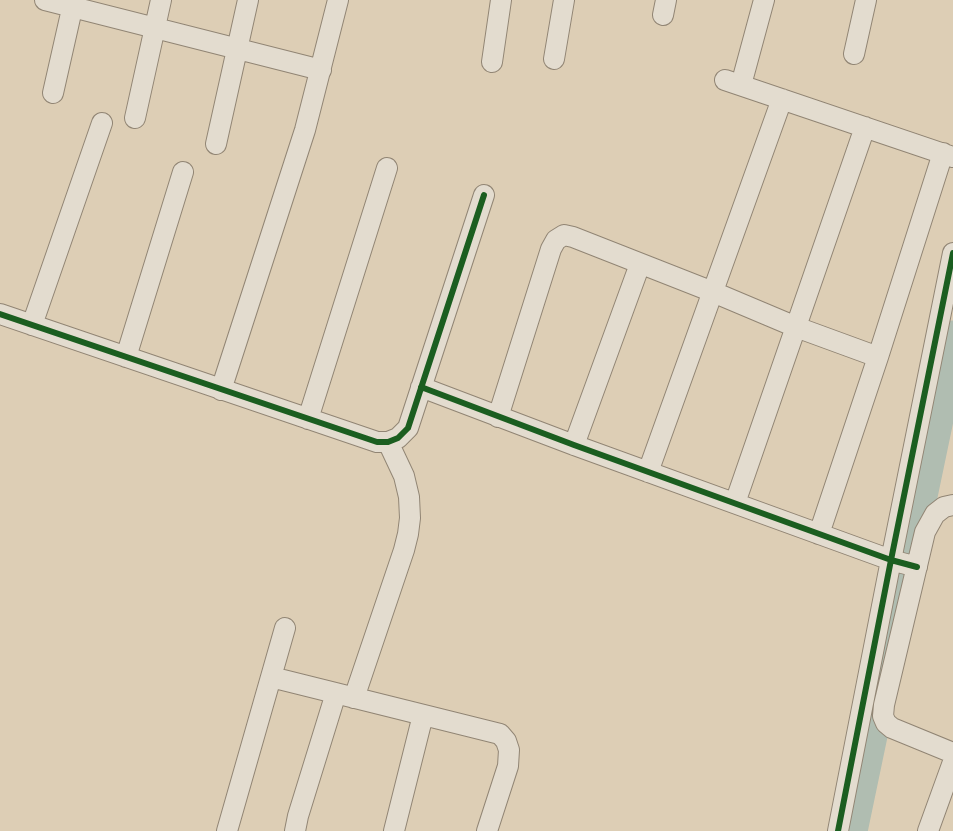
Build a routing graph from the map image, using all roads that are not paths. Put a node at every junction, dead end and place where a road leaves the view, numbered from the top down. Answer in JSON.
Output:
{"nodes":[{"id":1,"x":45,"y":0,"type":"edge"},
{"id":2,"x":161,"y":0,"type":"edge"},
{"id":3,"x":248,"y":0,"type":"edge"},
{"id":4,"x":338,"y":0,"type":"edge"},
{"id":5,"x":501,"y":0,"type":"edge"},
{"id":6,"x":564,"y":0,"type":"edge"},
{"id":7,"x":764,"y":0,"type":"edge"},
{"id":8,"x":866,"y":0,"type":"edge"},
{"id":9,"x":74,"y":4,"type":"edge"},
{"id":10,"x":155,"y":28,"type":"junction"},
{"id":11,"x":237,"y":49,"type":"junction"},
{"id":12,"x":854,"y":54,"type":"dead end"},
{"id":13,"x":554,"y":59,"type":"dead end"},
{"id":14,"x":492,"y":62,"type":"dead end"},
{"id":15,"x":321,"y":70,"type":"junction"},
{"id":16,"x":53,"y":93,"type":"dead end"},
{"id":17,"x":782,"y":99,"type":"junction"},
{"id":18,"x":135,"y":118,"type":"dead end"},
{"id":19,"x":102,"y":123,"type":"dead end"},
{"id":20,"x":865,"y":127,"type":"junction"},
{"id":21,"x":216,"y":144,"type":"dead end"},
{"id":22,"x":948,"y":155,"type":"edge"},
{"id":23,"x":387,"y":168,"type":"dead end"},
{"id":24,"x":183,"y":172,"type":"dead end"},
{"id":25,"x":484,"y":195,"type":"dead end"},
{"id":26,"x":953,"y":253,"type":"edge"},
{"id":27,"x":640,"y":264,"type":"junction"},
{"id":28,"x":713,"y":292,"type":"junction"},
{"id":29,"x":0,"y":314,"type":"edge"},
{"id":30,"x":32,"y":325,"type":"junction"},
{"id":31,"x":796,"y":328,"type":"junction"},
{"id":32,"x":126,"y":357,"type":"junction"},
{"id":33,"x":878,"y":357,"type":"junction"},
{"id":34,"x":421,"y":387,"type":"junction"},
{"id":35,"x":221,"y":390,"type":"junction"},
{"id":36,"x":498,"y":416,"type":"junction"},
{"id":37,"x":308,"y":419,"type":"junction"},
{"id":38,"x":388,"y":442,"type":"junction"},
{"id":39,"x":574,"y":444,"type":"junction"},
{"id":40,"x":648,"y":472,"type":"junction"},
{"id":41,"x":735,"y":503,"type":"junction"},
{"id":42,"x":953,"y":505,"type":"edge"},
{"id":43,"x":819,"y":534,"type":"junction"},
{"id":44,"x":904,"y":563,"type":"junction"},
{"id":45,"x":286,"y":628,"type":"dead end"},
{"id":46,"x":271,"y":677,"type":"junction"},
{"id":47,"x":345,"y":696,"type":"junction"},
{"id":48,"x":423,"y":715,"type":"junction"},
{"id":49,"x":953,"y":754,"type":"edge"},
{"id":50,"x":953,"y":762,"type":"edge"},
{"id":51,"x":227,"y":831,"type":"edge"},
{"id":52,"x":295,"y":831,"type":"edge"},
{"id":53,"x":394,"y":831,"type":"edge"},
{"id":54,"x":487,"y":831,"type":"edge"},
{"id":55,"x":838,"y":831,"type":"edge"},
{"id":56,"x":928,"y":831,"type":"edge"}],
"edges":[{"from":1,"to":9,"type":"street"},
{"from":2,"to":10,"type":"street"},
{"from":3,"to":11,"type":"street"},
{"from":4,"to":15,"type":"street"},
{"from":5,"to":14,"type":"street"},
{"from":6,"to":13,"type":"street"},
{"from":7,"to":17,"type":"street"},
{"from":8,"to":12,"type":"street"},
{"from":9,"to":10,"type":"street"},
{"from":9,"to":16,"type":"street"},
{"from":10,"to":11,"type":"street"},
{"from":10,"to":18,"type":"street"},
{"from":11,"to":15,"type":"street"},
{"from":11,"to":21,"type":"street"},
{"from":15,"to":35,"type":"street"},
{"from":17,"to":20,"type":"street"},
{"from":17,"to":28,"type":"street"},
{"from":19,"to":30,"type":"street"},
{"from":20,"to":22,"type":"street"},
{"from":20,"to":31,"type":"street"},
{"from":22,"to":33,"type":"street"},
{"from":23,"to":37,"type":"street"},
{"from":24,"to":32,"type":"street"},
{"from":25,"to":34,"type":"street"},
{"from":26,"to":44,"type":"street"},
{"from":27,"to":28,"type":"street"},
{"from":27,"to":36,"type":"street"},
{"from":27,"to":39,"type":"street"},
{"from":28,"to":31,"type":"street"},
{"from":28,"to":40,"type":"street"},
{"from":29,"to":30,"type":"street"},
{"from":30,"to":32,"type":"street"},
{"from":31,"to":33,"type":"street"},
{"from":31,"to":41,"type":"street"},
{"from":32,"to":35,"type":"street"},
{"from":33,"to":43,"type":"street"},
{"from":34,"to":36,"type":"street"},
{"from":34,"to":38,"type":"street"},
{"from":35,"to":37,"type":"street"},
{"from":36,"to":39,"type":"street"},
{"from":37,"to":38,"type":"street"},
{"from":38,"to":47,"type":"street"},
{"from":39,"to":40,"type":"street"},
{"from":40,"to":41,"type":"street"},
{"from":41,"to":43,"type":"street"},
{"from":42,"to":44,"type":"street"},
{"from":43,"to":44,"type":"street"},
{"from":44,"to":49,"type":"street"},
{"from":44,"to":55,"type":"street"},
{"from":45,"to":46,"type":"street"},
{"from":46,"to":47,"type":"street"},
{"from":46,"to":51,"type":"street"},
{"from":47,"to":48,"type":"street"},
{"from":47,"to":52,"type":"street"},
{"from":48,"to":53,"type":"street"},
{"from":48,"to":54,"type":"street"},
{"from":50,"to":56,"type":"street"}]}
